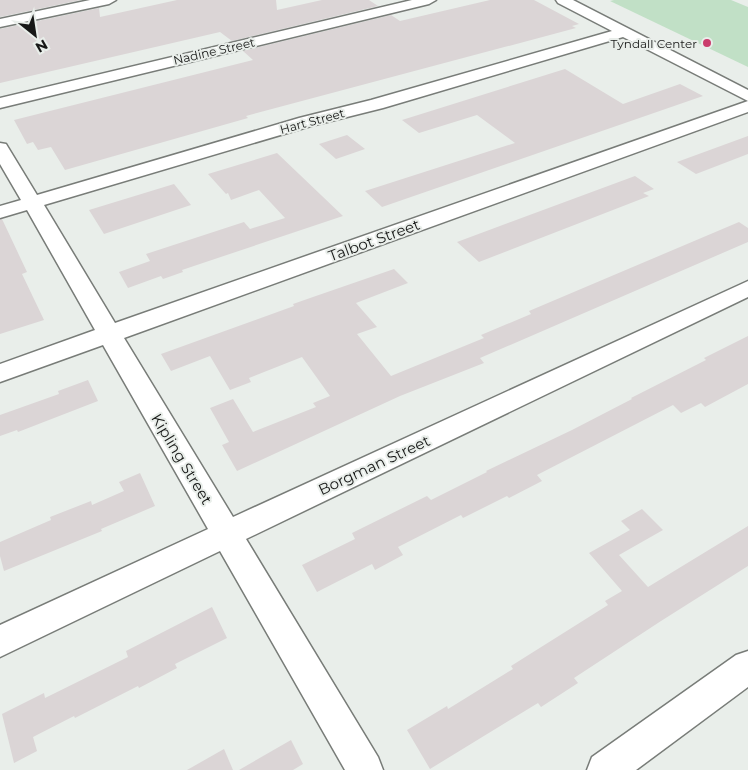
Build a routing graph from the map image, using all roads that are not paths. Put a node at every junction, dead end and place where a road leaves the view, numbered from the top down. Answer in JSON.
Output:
{"nodes":[{"id":1,"x":109,"y":0,"type":"edge"},
{"id":2,"x":429,"y":0,"type":"edge"},
{"id":3,"x":563,"y":0,"type":"edge"},
{"id":4,"x":0,"y":23,"type":"edge"},
{"id":5,"x":625,"y":32,"type":"junction"},
{"id":6,"x":748,"y":96,"type":"edge"},
{"id":7,"x":0,"y":103,"type":"edge"},
{"id":8,"x":748,"y":106,"type":"edge"},
{"id":9,"x":0,"y":148,"type":"edge"},
{"id":10,"x":32,"y":202,"type":"junction"},
{"id":11,"x":0,"y":212,"type":"edge"},
{"id":12,"x":748,"y":288,"type":"edge"},
{"id":13,"x":109,"y":335,"type":"junction"},
{"id":14,"x":0,"y":373,"type":"edge"},
{"id":15,"x":227,"y":534,"type":"junction"},
{"id":16,"x":0,"y":640,"type":"edge"},
{"id":17,"x":748,"y":667,"type":"edge"},
{"id":18,"x":365,"y":770,"type":"edge"},
{"id":19,"x":605,"y":770,"type":"edge"}],
"edges":[{"from":1,"to":4,"type":"street"},
{"from":2,"to":7,"type":"street","name":"Nadine Street"},
{"from":3,"to":5,"type":"street"},
{"from":5,"to":6,"type":"street"},
{"from":5,"to":10,"type":"street","name":"Hart Street"},
{"from":8,"to":13,"type":"street","name":"Talbot Street"},
{"from":9,"to":10,"type":"street","name":"Kipling Street"},
{"from":10,"to":11,"type":"street","name":"Hart Street"},
{"from":10,"to":13,"type":"street","name":"Kipling Street"},
{"from":12,"to":15,"type":"street","name":"Borgman Street"},
{"from":13,"to":14,"type":"street","name":"Talbot Street"},
{"from":13,"to":15,"type":"street","name":"Kipling Street"},
{"from":15,"to":16,"type":"street","name":"Borgman Street"},
{"from":15,"to":18,"type":"street","name":"Kipling Street"},
{"from":17,"to":19,"type":"street"}]}
